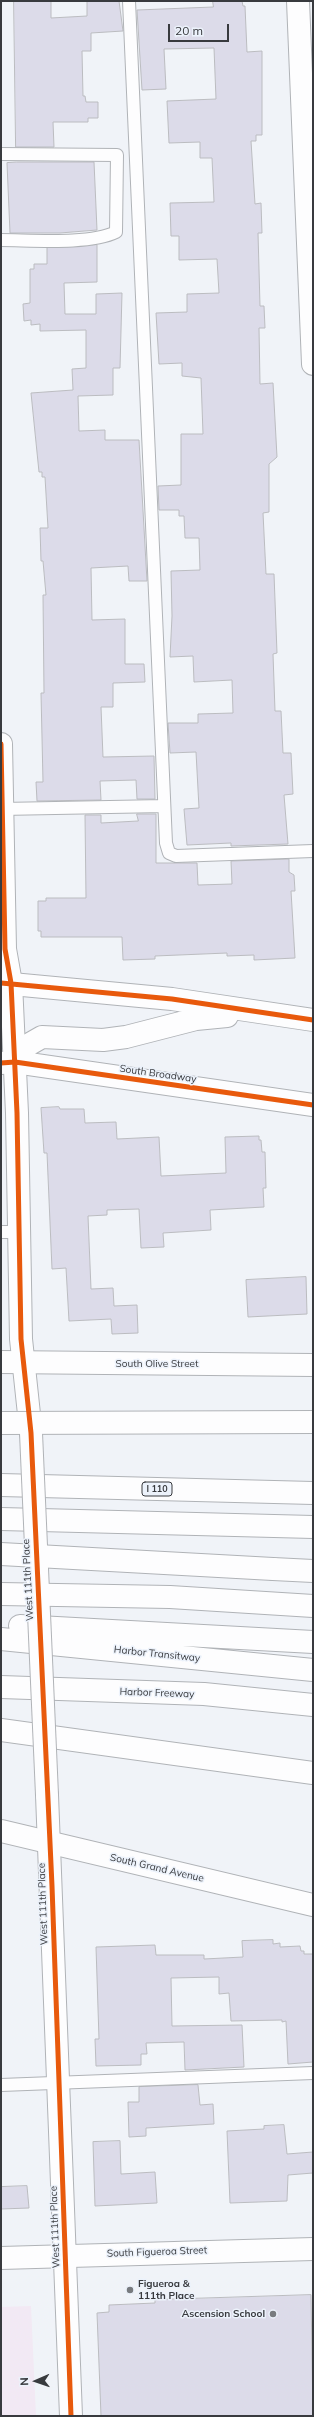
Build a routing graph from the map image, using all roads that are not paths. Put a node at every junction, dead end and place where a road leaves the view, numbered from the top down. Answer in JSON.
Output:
{"nodes":[{"id":1,"x":129,"y":1,"type":"edge"},
{"id":2,"x":298,"y":1,"type":"edge"},
{"id":3,"x":1,"y":154,"type":"edge"},
{"id":4,"x":1,"y":240,"type":"edge"},
{"id":5,"x":313,"y":364,"type":"edge"},
{"id":6,"x":1,"y":744,"type":"edge"},
{"id":7,"x":164,"y":806,"type":"junction"},
{"id":8,"x":2,"y":809,"type":"edge"},
{"id":9,"x":313,"y":851,"type":"edge"},
{"id":10,"x":6,"y":983,"type":"edge"},
{"id":11,"x":1,"y":1010,"type":"edge"},
{"id":12,"x":264,"y":1013,"type":"junction"},
{"id":13,"x":313,"y":1020,"type":"edge"},
{"id":14,"x":8,"y":1062,"type":"edge"},
{"id":15,"x":313,"y":1105,"type":"edge"},
{"id":16,"x":10,"y":1232,"type":"edge"},
{"id":17,"x":1,"y":1362,"type":"edge"},
{"id":18,"x":23,"y":1363,"type":"junction"},
{"id":19,"x":313,"y":1365,"type":"edge"},
{"id":20,"x":313,"y":1422,"type":"edge"},
{"id":21,"x":1,"y":1423,"type":"edge"},
{"id":22,"x":1,"y":1485,"type":"edge"},
{"id":23,"x":313,"y":1492,"type":"edge"},
{"id":24,"x":1,"y":1519,"type":"edge"},
{"id":25,"x":313,"y":1528,"type":"edge"},
{"id":26,"x":1,"y":1554,"type":"edge"},
{"id":27,"x":313,"y":1571,"type":"edge"},
{"id":28,"x":1,"y":1594,"type":"edge"},
{"id":29,"x":313,"y":1606,"type":"edge"},
{"id":30,"x":1,"y":1625,"type":"edge"},
{"id":31,"x":1,"y":1639,"type":"edge"},
{"id":32,"x":313,"y":1642,"type":"edge"},
{"id":33,"x":313,"y":1670,"type":"edge"},
{"id":34,"x":1,"y":1687,"type":"edge"},
{"id":35,"x":313,"y":1704,"type":"edge"},
{"id":36,"x":1,"y":1730,"type":"edge"},
{"id":37,"x":313,"y":1773,"type":"edge"},
{"id":38,"x":1,"y":1831,"type":"edge"},
{"id":39,"x":49,"y":1842,"type":"junction"},
{"id":40,"x":313,"y":1905,"type":"edge"},
{"id":41,"x":313,"y":2073,"type":"edge"},
{"id":42,"x":58,"y":2083,"type":"junction"},
{"id":43,"x":1,"y":2085,"type":"edge"},
{"id":44,"x":313,"y":2249,"type":"edge"},
{"id":45,"x":65,"y":2256,"type":"junction"},
{"id":46,"x":1,"y":2258,"type":"edge"},
{"id":47,"x":71,"y":2416,"type":"edge"}],
"edges":[{"from":1,"to":7,"type":"lane"},
{"from":2,"to":5,"type":"main road"},
{"from":3,"to":4,"type":"lane"},
{"from":6,"to":8,"type":"main road","name":"West 111th Place"},
{"from":7,"to":8,"type":"lane"},
{"from":7,"to":9,"type":"lane"},
{"from":8,"to":10,"type":"main road","name":"West 111th Place"},
{"from":10,"to":11,"type":"main road"},
{"from":10,"to":12,"type":"main road"},
{"from":10,"to":14,"type":"main road","name":"West 111th Place"},
{"from":12,"to":13,"type":"main road"},
{"from":12,"to":14,"type":"main road"},
{"from":14,"to":15,"type":"main road","name":"South Broadway"},
{"from":14,"to":16,"type":"main road","name":"West 111th Place"},
{"from":16,"to":18,"type":"main road","name":"West 111th Place"},
{"from":17,"to":18,"type":"main road","name":"South Olive Street"},
{"from":18,"to":19,"type":"main road","name":"South Olive Street"},
{"from":18,"to":39,"type":"main road","name":"West 111th Place","bridge":true},
{"from":20,"to":21,"type":"main road","bridge":true},
{"from":22,"to":23,"type":"main road","number":"I 110"},
{"from":24,"to":25,"type":"main road"},
{"from":26,"to":27,"type":"main road","bridge":true},
{"from":28,"to":29,"type":"main road","bridge":true},
{"from":30,"to":32,"type":"main road"},
{"from":31,"to":33,"type":"main road","name":"Harbor Transitway"},
{"from":34,"to":35,"type":"main road","name":"Harbor Freeway"},
{"from":36,"to":37,"type":"main road"},
{"from":38,"to":39,"type":"main road","name":"South Grand Avenue"},
{"from":39,"to":40,"type":"main road","name":"South Grand Avenue"},
{"from":39,"to":42,"type":"main road","name":"West 111th Place"},
{"from":41,"to":42,"type":"lane"},
{"from":42,"to":43,"type":"lane"},
{"from":42,"to":45,"type":"main road","name":"West 111th Place"},
{"from":44,"to":45,"type":"main road","name":"South Figueroa Street"},
{"from":45,"to":46,"type":"main road","name":"South Figueroa Street"},
{"from":45,"to":47,"type":"main road","name":"West 111th Place"}]}
